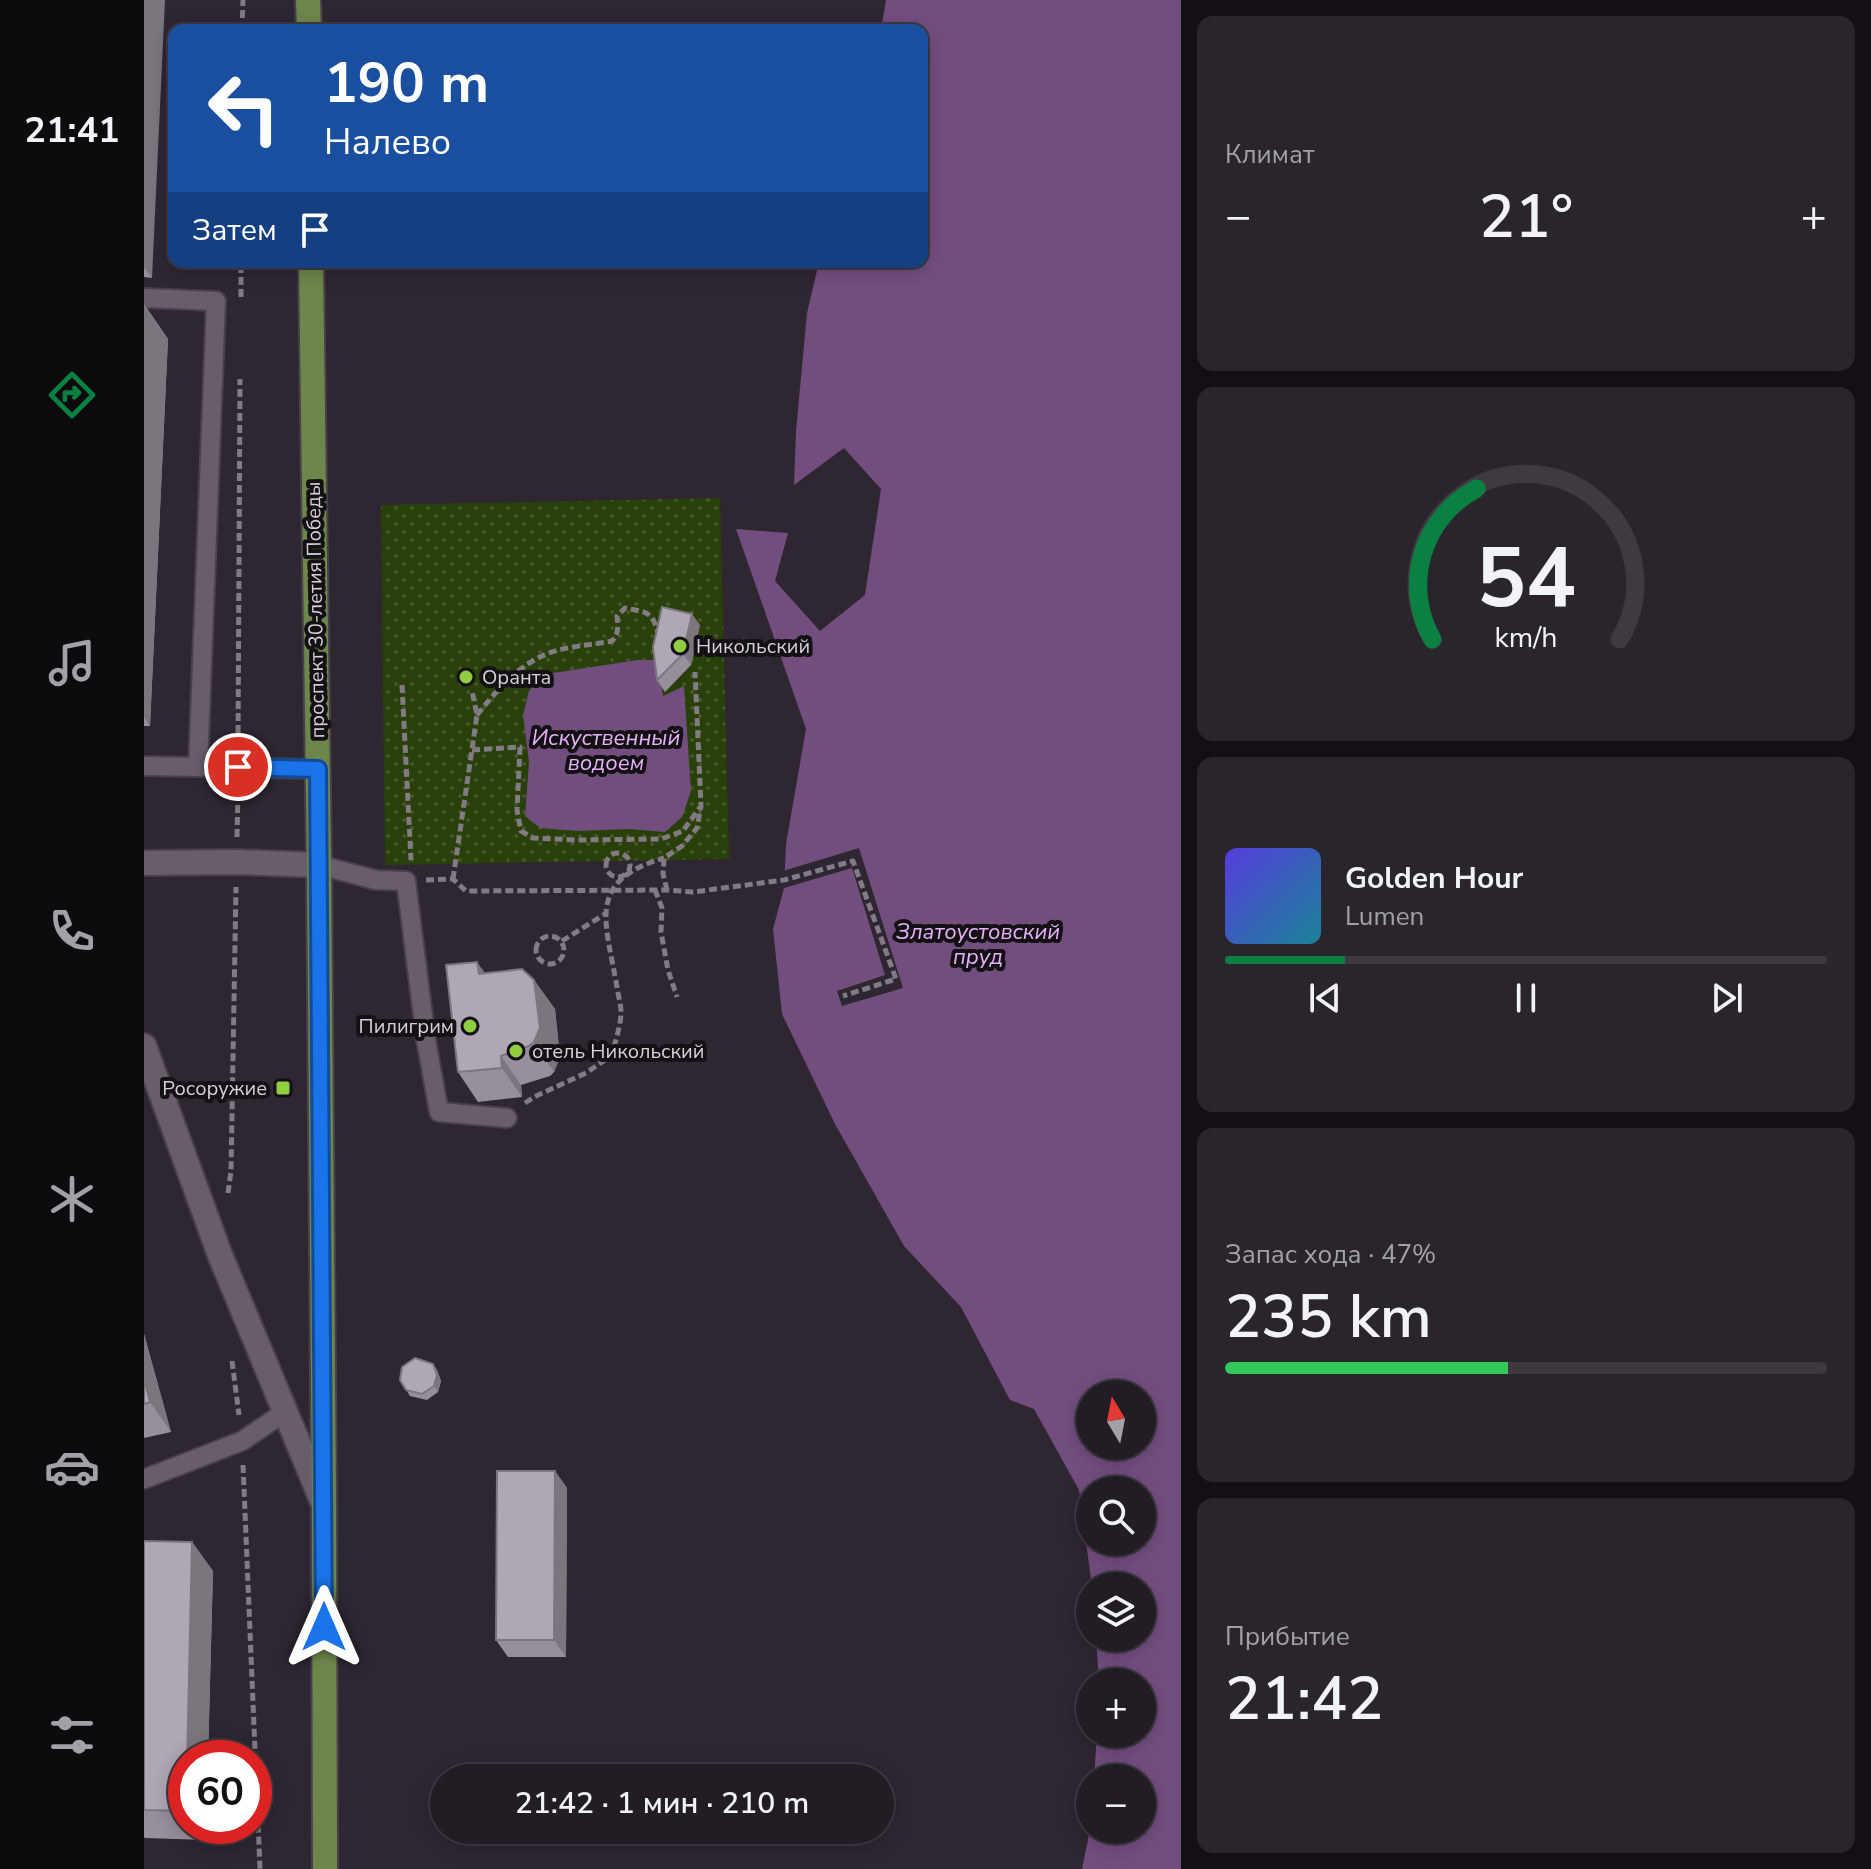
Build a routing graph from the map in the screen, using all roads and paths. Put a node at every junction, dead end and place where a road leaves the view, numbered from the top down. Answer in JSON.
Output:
{"nodes":[{"id":1,"x":243,"y":0,"type":"edge"},
{"id":2,"x":308,"y":0,"type":"edge"},
{"id":3,"x":242,"y":24,"type":"edge"},
{"id":4,"x":309,"y":24,"type":"edge"},
{"id":5,"x":311,"y":268,"type":"edge"},
{"id":6,"x":144,"y":298,"type":"edge"},
{"id":7,"x":667,"y":633,"type":"edge"},
{"id":8,"x":695,"y":672,"type":"dead end"},
{"id":9,"x":402,"y":685,"type":"dead end"},
{"id":10,"x":472,"y":691,"type":"dead end"},
{"id":11,"x":477,"y":715,"type":"junction"},
{"id":12,"x":472,"y":750,"type":"junction"},
{"id":13,"x":144,"y":766,"type":"edge"},
{"id":14,"x":198,"y":767,"type":"junction"},
{"id":15,"x":318,"y":769,"type":"junction"},
{"id":16,"x":701,"y":806,"type":"junction"},
{"id":17,"x":664,"y":858,"type":"junction"},
{"id":18,"x":144,"y":863,"type":"edge"},
{"id":19,"x":319,"y":865,"type":"junction"},
{"id":20,"x":625,"y":875,"type":"junction"},
{"id":21,"x":453,"y":879,"type":"junction"},
{"id":22,"x":410,"y":880,"type":"junction"},
{"id":23,"x":655,"y":890,"type":"junction"},
{"id":24,"x":667,"y":890,"type":"junction"},
{"id":25,"x":610,"y":891,"type":"junction"},
{"id":26,"x":605,"y":914,"type":"junction"},
{"id":27,"x":562,"y":941,"type":"junction"},
{"id":28,"x":843,"y":996,"type":"dead end"},
{"id":29,"x":677,"y":997,"type":"dead end"},
{"id":30,"x":144,"y":1046,"type":"edge"},
{"id":31,"x":507,"y":1118,"type":"joint"},
{"id":32,"x":231,"y":1348,"type":"dead end"},
{"id":33,"x":285,"y":1412,"type":"junction"},
{"id":34,"x":242,"y":1441,"type":"junction"},
{"id":35,"x":144,"y":1479,"type":"edge"},
{"id":36,"x":324,"y":1506,"type":"junction"},
{"id":37,"x":260,"y":1869,"type":"edge"},
{"id":38,"x":325,"y":1869,"type":"edge"}],
"edges":[{"from":1,"to":3,"type":"path"},
{"from":2,"to":4,"type":"main road"},
{"from":5,"to":15,"type":"main road","name":"проспект 30-летия Победы"},
{"from":6,"to":14,"type":"lane"},
{"from":7,"to":11,"type":"path"},
{"from":8,"to":16,"type":"path"},
{"from":9,"to":22,"type":"path"},
{"from":10,"to":11,"type":"path"},
{"from":11,"to":12,"type":"path"},
{"from":12,"to":16,"type":"path"},
{"from":12,"to":21,"type":"path"},
{"from":13,"to":14,"type":"lane"},
{"from":14,"to":15,"type":"lane"},
{"from":15,"to":19,"type":"main road","name":"проспект 30-летия Победы"},
{"from":16,"to":17,"type":"path"},
{"from":17,"to":20,"type":"path"},
{"from":17,"to":24,"type":"path"},
{"from":18,"to":19,"type":"street"},
{"from":19,"to":22,"type":"lane"},
{"from":19,"to":36,"type":"main road","name":"проспект 30-летия Победы"},
{"from":20,"to":20,"type":"path"},
{"from":20,"to":25,"type":"path"},
{"from":21,"to":22,"type":"path"},
{"from":21,"to":25,"type":"path"},
{"from":22,"to":31,"type":"lane"},
{"from":23,"to":24,"type":"path"},
{"from":23,"to":25,"type":"path"},
{"from":23,"to":29,"type":"path"},
{"from":24,"to":28,"type":"path"},
{"from":25,"to":26,"type":"path"},
{"from":26,"to":27,"type":"path"},
{"from":26,"to":31,"type":"path"},
{"from":27,"to":27,"type":"path"},
{"from":30,"to":33,"type":"street"},
{"from":32,"to":34,"type":"path"},
{"from":33,"to":34,"type":"lane"},
{"from":33,"to":36,"type":"street"},
{"from":34,"to":35,"type":"lane"},
{"from":34,"to":37,"type":"path"},
{"from":36,"to":38,"type":"main road","name":"проспект 30-летия Победы"}]}
